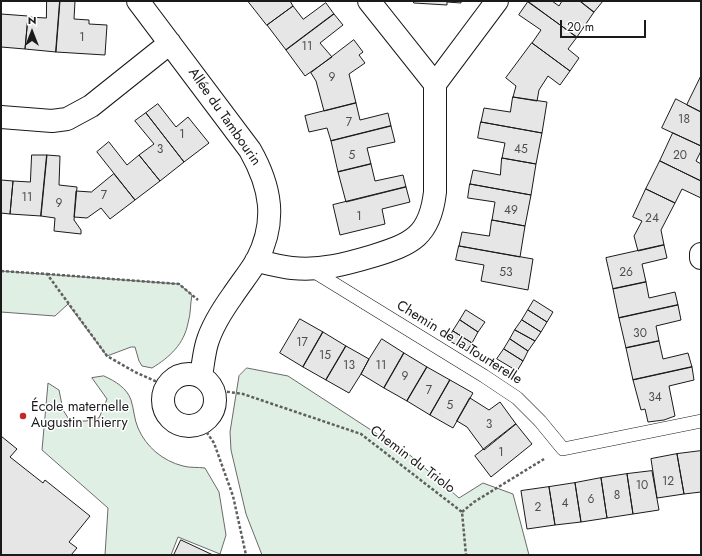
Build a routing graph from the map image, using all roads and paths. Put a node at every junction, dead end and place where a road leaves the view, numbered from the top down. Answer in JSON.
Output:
{"nodes":[{"id":1,"x":138,"y":1,"type":"edge"},
{"id":2,"x":369,"y":1,"type":"edge"},
{"id":3,"x":497,"y":1,"type":"edge"},
{"id":4,"x":170,"y":43,"type":"junction"},
{"id":5,"x":435,"y":84,"type":"junction"},
{"id":6,"x":1,"y":117,"type":"edge"},
{"id":7,"x":701,"y":254,"type":"edge"},
{"id":8,"x":701,"y":258,"type":"edge"},
{"id":9,"x":256,"y":261,"type":"junction"},
{"id":10,"x":308,"y":268,"type":"junction"},
{"id":11,"x":1,"y":271,"type":"edge"},
{"id":12,"x":47,"y":274,"type":"junction"},
{"id":13,"x":217,"y":320,"type":"junction"},
{"id":14,"x":207,"y":383,"type":"junction"},
{"id":15,"x":166,"y":386,"type":"junction"},
{"id":16,"x":701,"y":421,"type":"edge"},
{"id":17,"x":201,"y":424,"type":"junction"},
{"id":18,"x":563,"y":448,"type":"junction"},
{"id":19,"x":462,"y":512,"type":"junction"},
{"id":20,"x":246,"y":555,"type":"edge"},
{"id":21,"x":466,"y":555,"type":"edge"}],
"edges":[{"from":1,"to":4,"type":"street","name":"Allée du Tambourin"},
{"from":2,"to":5,"type":"street"},
{"from":3,"to":5,"type":"street"},
{"from":4,"to":6,"type":"street"},
{"from":4,"to":9,"type":"street","name":"Allée du Tambourin"},
{"from":5,"to":10,"type":"street"},
{"from":7,"to":8,"type":"street"},
{"from":9,"to":10,"type":"street"},
{"from":9,"to":13,"type":"street","name":"Allée du Tambourin"},
{"from":10,"to":18,"type":"lane","name":"Chemin de la Tourterelle"},
{"from":11,"to":12,"type":"path"},
{"from":12,"to":13,"type":"path"},
{"from":12,"to":15,"type":"path"},
{"from":13,"to":14,"type":"street","name":"Allée du Tambourin"},
{"from":14,"to":15,"type":"street"},
{"from":14,"to":17,"type":"street","name":"Allée du Tambourin"},
{"from":14,"to":19,"type":"path","name":"Chemin du Triolo"},
{"from":15,"to":17,"type":"street"},
{"from":16,"to":18,"type":"lane"},
{"from":17,"to":20,"type":"path"},
{"from":18,"to":19,"type":"path"},
{"from":19,"to":21,"type":"path","name":"Chemin du Triolo"}]}
